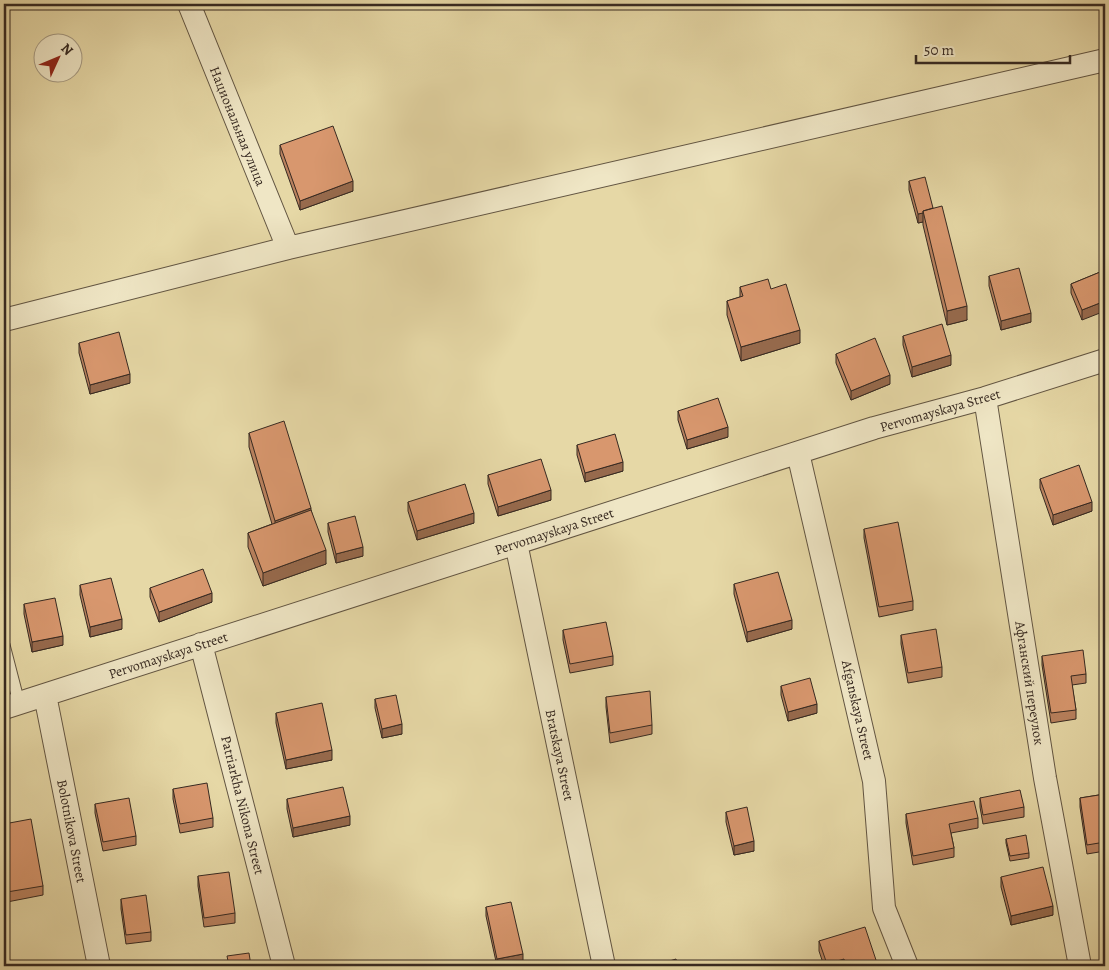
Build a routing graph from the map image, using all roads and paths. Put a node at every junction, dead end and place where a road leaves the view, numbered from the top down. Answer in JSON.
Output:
{"nodes":[{"id":1,"x":188,"y":4,"type":"edge"},
{"id":2,"x":1105,"y":60,"type":"edge"},
{"id":3,"x":288,"y":248,"type":"junction"},
{"id":4,"x":4,"y":320,"type":"edge"},
{"id":5,"x":1105,"y":360,"type":"edge"},
{"id":6,"x":985,"y":398,"type":"junction"},
{"id":7,"x":798,"y":453,"type":"junction"},
{"id":8,"x":516,"y":543,"type":"junction"},
{"id":9,"x":201,"y":644,"type":"junction"},
{"id":10,"x":4,"y":645,"type":"edge"},
{"id":11,"x":45,"y":695,"type":"junction"},
{"id":12,"x":11,"y":706,"type":"edge"},
{"id":13,"x":99,"y":966,"type":"edge"},
{"id":14,"x":284,"y":966,"type":"edge"},
{"id":15,"x":604,"y":966,"type":"edge"},
{"id":16,"x":907,"y":966,"type":"edge"},
{"id":17,"x":1080,"y":966,"type":"edge"}],
"edges":[{"from":1,"to":3,"type":"street","name":"Национальная улица"},
{"from":2,"to":3,"type":"street"},
{"from":3,"to":4,"type":"street"},
{"from":5,"to":6,"type":"street","name":"Pervomayskaya Street"},
{"from":6,"to":7,"type":"street","name":"Pervomayskaya Street"},
{"from":6,"to":17,"type":"street","name":"Афганский переулок"},
{"from":7,"to":8,"type":"street","name":"Pervomayskaya Street"},
{"from":7,"to":16,"type":"street","name":"Afganskaya Street"},
{"from":8,"to":9,"type":"street","name":"Pervomayskaya Street"},
{"from":8,"to":15,"type":"street","name":"Bratskaya Street"},
{"from":9,"to":11,"type":"street","name":"Pervomayskaya Street"},
{"from":9,"to":14,"type":"street","name":"Patriarkha Nikona Street"},
{"from":10,"to":12,"type":"lane"},
{"from":11,"to":12,"type":"street","name":"Pervomayskaya Street"},
{"from":11,"to":13,"type":"street","name":"Bolotnikova Street"}]}
